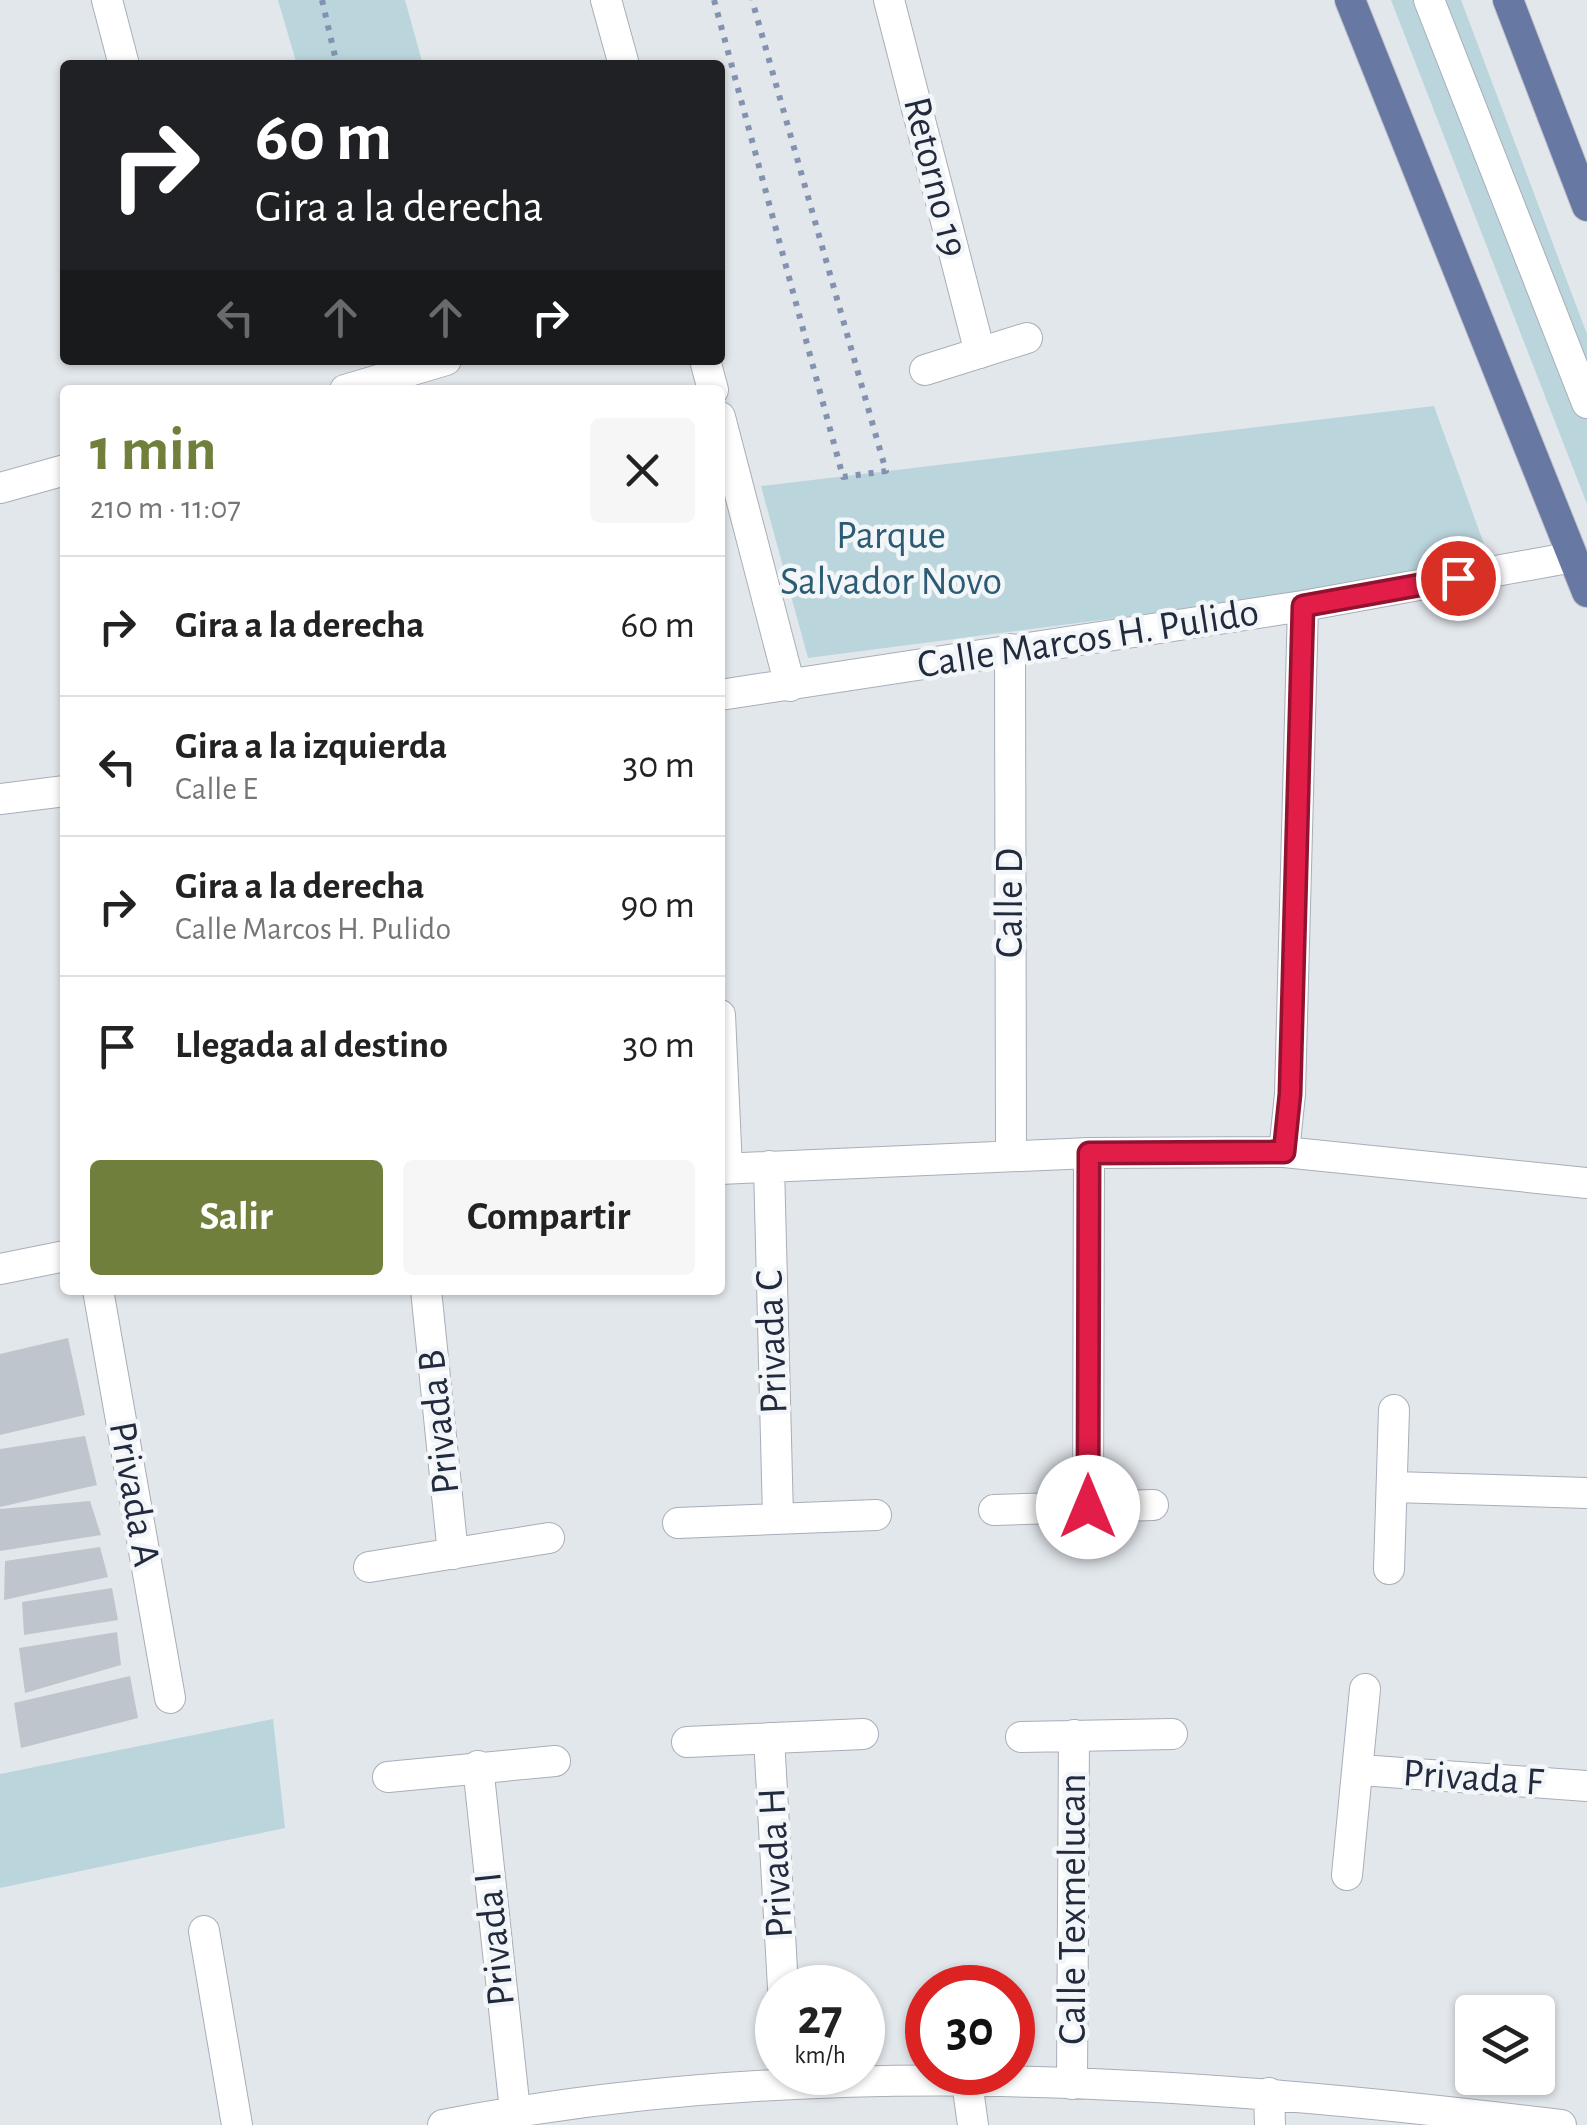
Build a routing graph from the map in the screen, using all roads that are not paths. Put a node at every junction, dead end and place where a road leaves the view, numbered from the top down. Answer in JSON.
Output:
{"nodes":[{"id":1,"x":107,"y":0,"type":"edge"},
{"id":2,"x":606,"y":0,"type":"edge"},
{"id":3,"x":889,"y":0,"type":"edge"},
{"id":4,"x":1350,"y":0,"type":"edge"},
{"id":5,"x":1429,"y":0,"type":"edge"},
{"id":6,"x":1508,"y":0,"type":"edge"},
{"id":7,"x":123,"y":60,"type":"edge"},
{"id":8,"x":623,"y":60,"type":"edge"},
{"id":9,"x":1587,"y":206,"type":"edge"},
{"id":10,"x":1027,"y":338,"type":"dead end"},
{"id":11,"x":980,"y":353,"type":"junction"},
{"id":12,"x":429,"y":365,"type":"edge"},
{"id":13,"x":925,"y":370,"type":"dead end"},
{"id":14,"x":362,"y":385,"type":"edge"},
{"id":15,"x":1587,"y":403,"type":"edge"},
{"id":16,"x":725,"y":436,"type":"edge"},
{"id":17,"x":60,"y":471,"type":"edge"},
{"id":18,"x":0,"y":488,"type":"edge"},
{"id":19,"x":1573,"y":558,"type":"junction"},
{"id":20,"x":1587,"y":592,"type":"edge"},
{"id":21,"x":1303,"y":606,"type":"junction"},
{"id":22,"x":1010,"y":649,"type":"junction"},
{"id":23,"x":790,"y":686,"type":"junction"},
{"id":24,"x":725,"y":694,"type":"edge"},
{"id":25,"x":60,"y":792,"type":"edge"},
{"id":26,"x":0,"y":799,"type":"edge"},
{"id":27,"x":1284,"y":1152,"type":"junction"},
{"id":28,"x":1089,"y":1153,"type":"junction"},
{"id":29,"x":1011,"y":1156,"type":"junction"},
{"id":30,"x":770,"y":1166,"type":"junction"},
{"id":31,"x":725,"y":1168,"type":"edge"},
{"id":32,"x":1587,"y":1183,"type":"edge"},
{"id":33,"x":60,"y":1257,"type":"edge"},
{"id":34,"x":0,"y":1268,"type":"edge"},
{"id":35,"x":99,"y":1295,"type":"edge"},
{"id":36,"x":427,"y":1295,"type":"edge"},
{"id":37,"x":1394,"y":1410,"type":"dead end"},
{"id":38,"x":1394,"y":1487,"type":"junction"},
{"id":39,"x":1587,"y":1493,"type":"edge"},
{"id":40,"x":1154,"y":1505,"type":"dead end"},
{"id":41,"x":1088,"y":1507,"type":"junction"},
{"id":42,"x":994,"y":1510,"type":"dead end"},
{"id":43,"x":876,"y":1515,"type":"dead end"},
{"id":44,"x":778,"y":1517,"type":"junction"},
{"id":45,"x":678,"y":1523,"type":"dead end"},
{"id":46,"x":550,"y":1538,"type":"dead end"},
{"id":47,"x":453,"y":1554,"type":"junction"},
{"id":48,"x":369,"y":1567,"type":"dead end"},
{"id":49,"x":1389,"y":1569,"type":"dead end"},
{"id":50,"x":1365,"y":1689,"type":"dead end"},
{"id":51,"x":170,"y":1698,"type":"dead end"},
{"id":52,"x":863,"y":1734,"type":"dead end"},
{"id":53,"x":1172,"y":1734,"type":"dead end"},
{"id":54,"x":1074,"y":1735,"type":"junction"},
{"id":55,"x":1021,"y":1737,"type":"dead end"},
{"id":56,"x":768,"y":1738,"type":"junction"},
{"id":57,"x":686,"y":1742,"type":"dead end"},
{"id":58,"x":555,"y":1762,"type":"dead end"},
{"id":59,"x":478,"y":1766,"type":"junction"},
{"id":60,"x":1360,"y":1770,"type":"junction"},
{"id":61,"x":388,"y":1777,"type":"dead end"},
{"id":62,"x":1587,"y":1786,"type":"edge"},
{"id":63,"x":1347,"y":1875,"type":"dead end"},
{"id":64,"x":204,"y":1932,"type":"dead end"},
{"id":65,"x":782,"y":1965,"type":"edge"},
{"id":66,"x":1035,"y":2083,"type":"edge"},
{"id":67,"x":1072,"y":2084,"type":"junction"},
{"id":68,"x":755,"y":2085,"type":"edge"},
{"id":69,"x":1270,"y":2094,"type":"junction"},
{"id":70,"x":969,"y":2095,"type":"edge"},
{"id":71,"x":515,"y":2111,"type":"junction"},
{"id":72,"x":618,"y":2112,"type":"edge"},
{"id":73,"x":237,"y":2125,"type":"edge"},
{"id":74,"x":444,"y":2125,"type":"edge"},
{"id":75,"x":973,"y":2125,"type":"edge"},
{"id":76,"x":1270,"y":2125,"type":"edge"},
{"id":77,"x":1559,"y":2125,"type":"edge"}],
"edges":[{"from":1,"to":7,"type":"street"},
{"from":2,"to":8,"type":"street"},
{"from":3,"to":11,"type":"street","name":"Retorno 19"},
{"from":4,"to":19,"type":"main road"},
{"from":5,"to":15,"type":"street"},
{"from":6,"to":9,"type":"main road"},
{"from":10,"to":11,"type":"street"},
{"from":11,"to":13,"type":"street"},
{"from":12,"to":14,"type":"street"},
{"from":16,"to":23,"type":"street"},
{"from":17,"to":18,"type":"street"},
{"from":19,"to":20,"type":"main road"},
{"from":19,"to":21,"type":"street","name":"Calle Marcos H. Pulido"},
{"from":21,"to":22,"type":"street","name":"Calle Marcos H. Pulido"},
{"from":21,"to":27,"type":"street"},
{"from":22,"to":23,"type":"street","name":"Calle Marcos H. Pulido"},
{"from":22,"to":29,"type":"street","name":"Calle D"},
{"from":23,"to":24,"type":"street","name":"Calle Marcos H. Pulido"},
{"from":25,"to":26,"type":"street"},
{"from":27,"to":28,"type":"street"},
{"from":27,"to":32,"type":"street"},
{"from":28,"to":29,"type":"street"},
{"from":28,"to":41,"type":"street"},
{"from":29,"to":30,"type":"street"},
{"from":30,"to":31,"type":"street"},
{"from":30,"to":44,"type":"street","name":"Privada C"},
{"from":33,"to":34,"type":"street"},
{"from":35,"to":51,"type":"street","name":"Privada A"},
{"from":36,"to":47,"type":"street","name":"Privada B"},
{"from":37,"to":38,"type":"street"},
{"from":38,"to":39,"type":"street"},
{"from":38,"to":49,"type":"street"},
{"from":40,"to":41,"type":"street"},
{"from":41,"to":42,"type":"street"},
{"from":43,"to":44,"type":"street"},
{"from":44,"to":45,"type":"street"},
{"from":46,"to":47,"type":"street","name":"Privada B"},
{"from":47,"to":48,"type":"street","name":"Privada B"},
{"from":50,"to":60,"type":"street","name":"Privada F"},
{"from":52,"to":56,"type":"street","name":"Privada H"},
{"from":53,"to":54,"type":"street","name":"Calle Texmelucan"},
{"from":54,"to":55,"type":"street","name":"Calle Texmelucan"},
{"from":54,"to":67,"type":"street","name":"Calle Texmelucan"},
{"from":56,"to":57,"type":"street","name":"Privada H"},
{"from":56,"to":65,"type":"street","name":"Privada H"},
{"from":58,"to":59,"type":"street"},
{"from":59,"to":61,"type":"street"},
{"from":59,"to":71,"type":"street","name":"Privada I"},
{"from":60,"to":62,"type":"street","name":"Privada F"},
{"from":60,"to":63,"type":"street","name":"Privada F"},
{"from":64,"to":73,"type":"street"},
{"from":66,"to":67,"type":"street"},
{"from":67,"to":69,"type":"street"},
{"from":68,"to":72,"type":"street"},
{"from":69,"to":76,"type":"street"},
{"from":69,"to":77,"type":"street"},
{"from":70,"to":75,"type":"street"},
{"from":71,"to":72,"type":"street"},
{"from":71,"to":74,"type":"street"}]}
